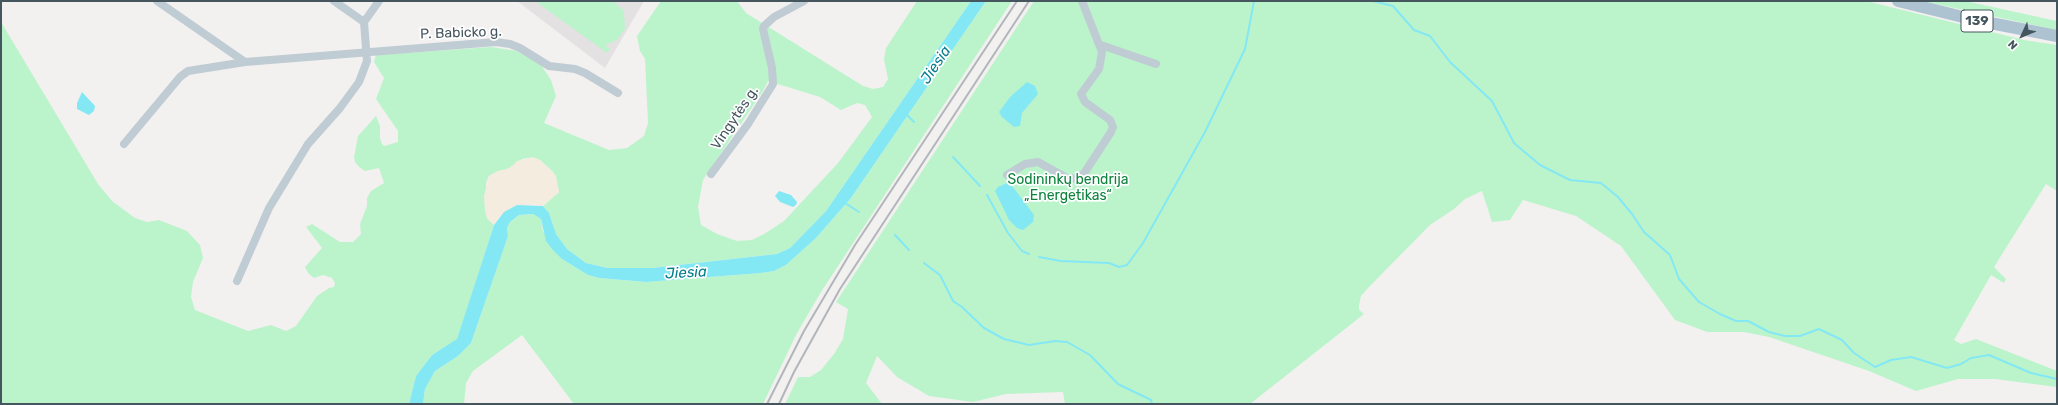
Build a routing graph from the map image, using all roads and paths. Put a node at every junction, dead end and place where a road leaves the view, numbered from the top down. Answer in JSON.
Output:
{"nodes":[{"id":1,"x":157,"y":1,"type":"edge"},
{"id":2,"x":334,"y":1,"type":"edge"},
{"id":3,"x":379,"y":1,"type":"edge"},
{"id":4,"x":804,"y":1,"type":"edge"},
{"id":5,"x":1082,"y":1,"type":"edge"},
{"id":6,"x":1898,"y":1,"type":"edge"},
{"id":7,"x":364,"y":22,"type":"junction"},
{"id":8,"x":2057,"y":36,"type":"edge"},
{"id":9,"x":1101,"y":45,"type":"junction"},
{"id":10,"x":365,"y":52,"type":"junction"},
{"id":11,"x":245,"y":62,"type":"junction"},
{"id":12,"x":1156,"y":64,"type":"dead end"},
{"id":13,"x":618,"y":93,"type":"dead end"},
{"id":14,"x":124,"y":144,"type":"dead end"},
{"id":15,"x":712,"y":174,"type":"dead end"},
{"id":16,"x":1008,"y":175,"type":"dead end"},
{"id":17,"x":237,"y":281,"type":"dead end"}],
"edges":[{"from":1,"to":11,"type":"street"},
{"from":2,"to":7,"type":"street"},
{"from":3,"to":7,"type":"street"},
{"from":4,"to":15,"type":"street","name":"Vingytės g."},
{"from":5,"to":9,"type":"street"},
{"from":6,"to":8,"type":"main road","number":"139"},
{"from":7,"to":10,"type":"street"},
{"from":9,"to":12,"type":"street"},
{"from":9,"to":16,"type":"street"},
{"from":10,"to":11,"type":"street","name":"P. Babicko g."},
{"from":10,"to":13,"type":"street","name":"P. Babicko g."},
{"from":10,"to":17,"type":"street"},
{"from":11,"to":14,"type":"street","name":"P. Babicko g."}]}
